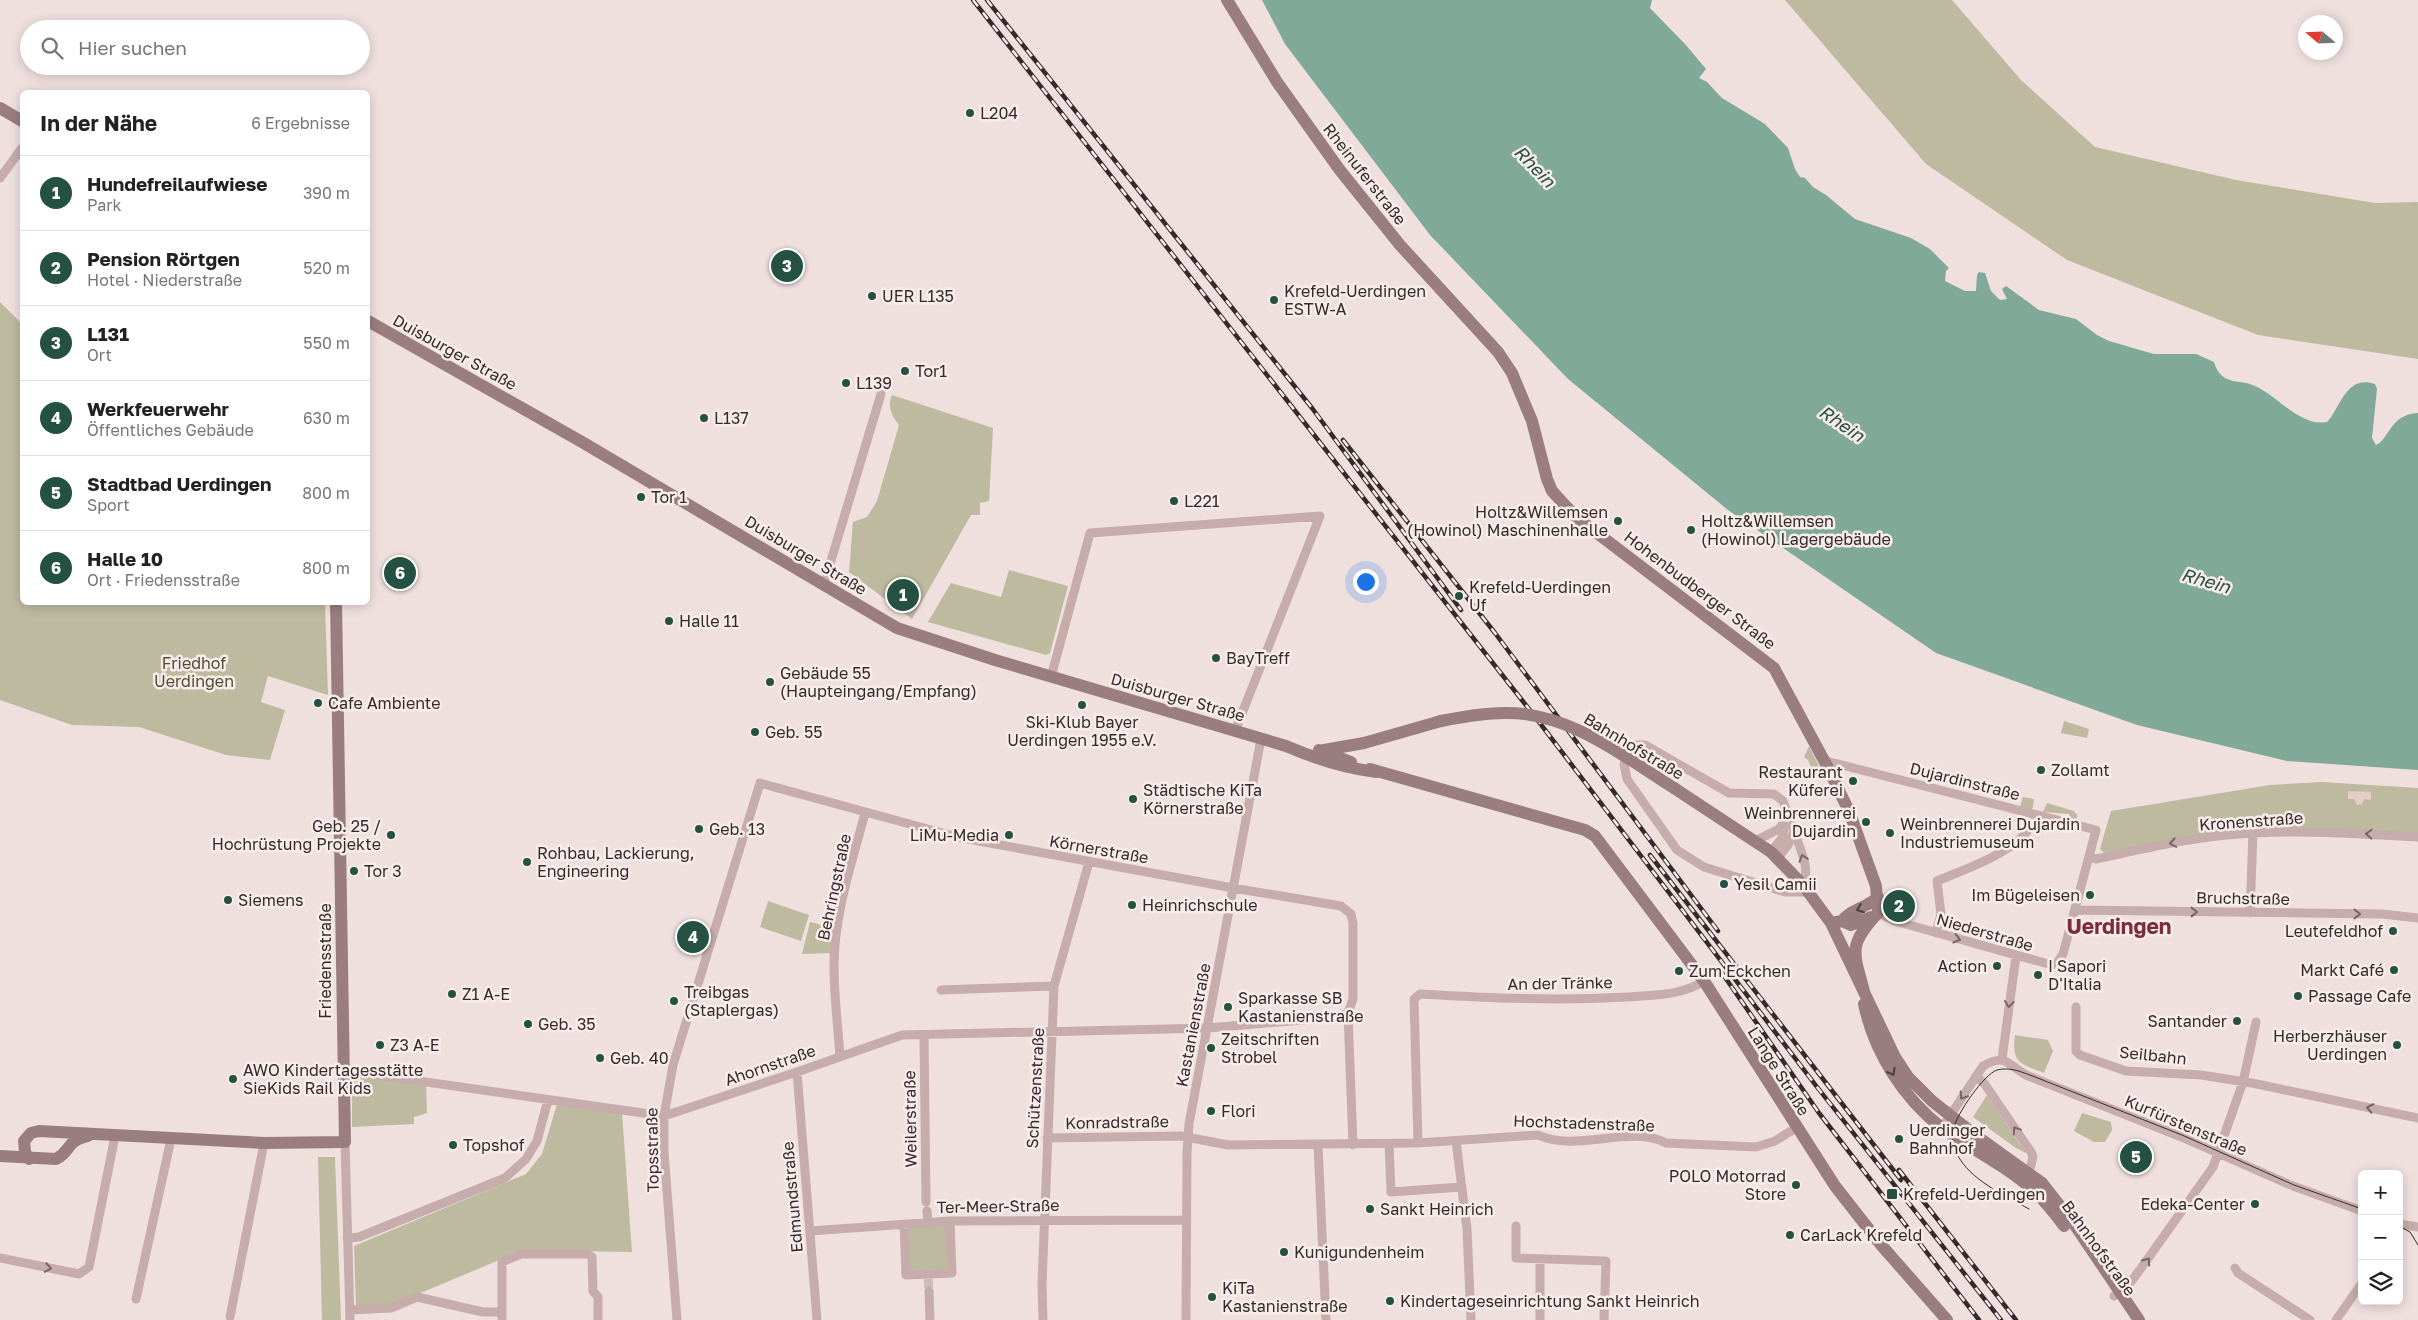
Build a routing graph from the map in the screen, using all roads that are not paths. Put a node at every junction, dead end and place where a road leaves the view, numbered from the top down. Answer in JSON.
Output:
{"nodes":[{"id":1,"x":1227,"y":0,"type":"edge"},
{"id":2,"x":0,"y":108,"type":"edge"},
{"id":3,"x":20,"y":120,"type":"edge"},
{"id":4,"x":20,"y":151,"type":"edge"},
{"id":5,"x":0,"y":178,"type":"edge"},
{"id":6,"x":370,"y":322,"type":"edge"},
{"id":7,"x":1498,"y":352,"type":"joint"},
{"id":8,"x":881,"y":394,"type":"dead end"},
{"id":9,"x":824,"y":584,"type":"junction"},
{"id":10,"x":336,"y":605,"type":"edge"},
{"id":11,"x":1051,"y":677,"type":"junction"},
{"id":12,"x":1234,"y":731,"type":"junction"},
{"id":13,"x":1261,"y":739,"type":"junction"},
{"id":14,"x":1364,"y":743,"type":"junction"},
{"id":15,"x":1286,"y":746,"type":"junction"},
{"id":16,"x":1319,"y":750,"type":"junction"},
{"id":17,"x":1826,"y":764,"type":"junction"},
{"id":18,"x":1362,"y":766,"type":"junction"},
{"id":19,"x":1376,"y":772,"type":"junction"},
{"id":20,"x":760,"y":783,"type":"joint"},
{"id":21,"x":865,"y":813,"type":"junction"},
{"id":22,"x":1787,"y":815,"type":"junction"},
{"id":23,"x":2037,"y":815,"type":"junction"},
{"id":24,"x":1794,"y":831,"type":"junction"},
{"id":25,"x":2253,"y":833,"type":"junction"},
{"id":26,"x":1592,"y":834,"type":"joint"},
{"id":27,"x":2418,"y":837,"type":"edge"},
{"id":28,"x":1755,"y":841,"type":"junction"},
{"id":29,"x":1775,"y":855,"type":"junction"},
{"id":30,"x":2088,"y":857,"type":"junction"},
{"id":31,"x":1089,"y":862,"type":"junction"},
{"id":32,"x":1233,"y":888,"type":"junction"},
{"id":33,"x":1806,"y":888,"type":"junction"},
{"id":34,"x":1878,"y":897,"type":"junction"},
{"id":35,"x":2076,"y":910,"type":"junction"},
{"id":36,"x":1878,"y":913,"type":"junction"},
{"id":37,"x":2250,"y":913,"type":"junction"},
{"id":38,"x":2414,"y":918,"type":"edge"},
{"id":39,"x":1837,"y":922,"type":"junction"},
{"id":40,"x":1936,"y":933,"type":"junction"},
{"id":41,"x":2016,"y":956,"type":"junction"},
{"id":42,"x":1858,"y":977,"type":"junction"},
{"id":43,"x":1704,"y":982,"type":"junction"},
{"id":44,"x":1054,"y":986,"type":"junction"},
{"id":45,"x":941,"y":990,"type":"dead end"},
{"id":46,"x":1864,"y":991,"type":"junction"},
{"id":47,"x":2076,"y":1007,"type":"dead end"},
{"id":48,"x":1348,"y":1013,"type":"junction"},
{"id":49,"x":2256,"y":1022,"type":"dead end"},
{"id":50,"x":1208,"y":1028,"type":"junction"},
{"id":51,"x":1053,"y":1032,"type":"junction"},
{"id":52,"x":924,"y":1036,"type":"junction"},
{"id":53,"x":840,"y":1057,"type":"junction"},
{"id":54,"x":2002,"y":1059,"type":"junction"},
{"id":55,"x":342,"y":1070,"type":"junction"},
{"id":56,"x":797,"y":1072,"type":"junction"},
{"id":57,"x":1976,"y":1076,"type":"junction"},
{"id":58,"x":2243,"y":1082,"type":"junction"},
{"id":59,"x":548,"y":1100,"type":"junction"},
{"id":60,"x":664,"y":1116,"type":"junction"},
{"id":61,"x":1950,"y":1116,"type":"junction"},
{"id":62,"x":2418,"y":1118,"type":"edge"},
{"id":63,"x":1796,"y":1128,"type":"junction"},
{"id":64,"x":1942,"y":1128,"type":"junction"},
{"id":65,"x":58,"y":1132,"type":"junction"},
{"id":66,"x":90,"y":1135,"type":"junction"},
{"id":67,"x":115,"y":1136,"type":"junction"},
{"id":68,"x":1047,"y":1138,"type":"junction"},
{"id":69,"x":171,"y":1139,"type":"junction"},
{"id":70,"x":1188,"y":1139,"type":"junction"},
{"id":71,"x":1456,"y":1141,"type":"junction"},
{"id":72,"x":345,"y":1142,"type":"junction"},
{"id":73,"x":264,"y":1143,"type":"junction"},
{"id":74,"x":1418,"y":1143,"type":"junction"},
{"id":75,"x":1389,"y":1144,"type":"junction"},
{"id":76,"x":1318,"y":1145,"type":"junction"},
{"id":77,"x":1353,"y":1145,"type":"junction"},
{"id":78,"x":23,"y":1146,"type":"junction"},
{"id":79,"x":2219,"y":1155,"type":"junction"},
{"id":80,"x":3,"y":1156,"type":"edge"},
{"id":81,"x":62,"y":1156,"type":"junction"},
{"id":82,"x":29,"y":1159,"type":"junction"},
{"id":83,"x":2029,"y":1173,"type":"junction"},
{"id":84,"x":1461,"y":1187,"type":"junction"},
{"id":85,"x":2358,"y":1210,"type":"edge"},
{"id":86,"x":1186,"y":1220,"type":"junction"},
{"id":87,"x":950,"y":1221,"type":"junction"},
{"id":88,"x":1044,"y":1221,"type":"junction"},
{"id":89,"x":928,"y":1222,"type":"junction"},
{"id":90,"x":904,"y":1224,"type":"junction"},
{"id":91,"x":2403,"y":1225,"type":"edge"},
{"id":92,"x":1516,"y":1226,"type":"dead end"},
{"id":93,"x":2418,"y":1227,"type":"edge"},
{"id":94,"x":810,"y":1231,"type":"junction"},
{"id":95,"x":347,"y":1238,"type":"junction"},
{"id":96,"x":0,"y":1258,"type":"edge"},
{"id":97,"x":1540,"y":1259,"type":"junction"},
{"id":98,"x":2235,"y":1268,"type":"dead end"},
{"id":99,"x":2358,"y":1289,"type":"edge"},
{"id":100,"x":929,"y":1291,"type":"tunnel mouth"},
{"id":101,"x":2117,"y":1294,"type":"junction"},
{"id":102,"x":136,"y":1299,"type":"dead end"},
{"id":103,"x":350,"y":1310,"type":"junction"},
{"id":104,"x":483,"y":1316,"type":"edge"},
{"id":105,"x":502,"y":1316,"type":"edge"},
{"id":106,"x":230,"y":1317,"type":"dead end"},
{"id":107,"x":350,"y":1320,"type":"edge"},
{"id":108,"x":598,"y":1320,"type":"edge"},
{"id":109,"x":677,"y":1320,"type":"edge"},
{"id":110,"x":817,"y":1320,"type":"edge"},
{"id":111,"x":930,"y":1320,"type":"edge"},
{"id":112,"x":1044,"y":1320,"type":"edge"},
{"id":113,"x":1186,"y":1320,"type":"edge"},
{"id":114,"x":1326,"y":1320,"type":"edge"},
{"id":115,"x":1471,"y":1320,"type":"edge"},
{"id":116,"x":1540,"y":1320,"type":"edge"},
{"id":117,"x":1604,"y":1320,"type":"edge"},
{"id":118,"x":1947,"y":1320,"type":"edge"},
{"id":119,"x":2130,"y":1320,"type":"edge"},
{"id":120,"x":2139,"y":1320,"type":"edge"},
{"id":121,"x":2310,"y":1320,"type":"edge"},
{"id":122,"x":2336,"y":1320,"type":"edge"}],
"edges":[{"from":1,"to":7,"type":"main road","name":"Rheinuferstraße"},
{"from":2,"to":3,"type":"main road"},
{"from":4,"to":5,"type":"street"},
{"from":6,"to":9,"type":"main road","name":"Duisburger Straße"},
{"from":7,"to":17,"type":"main road","name":"Hohenbudberger Straße"},
{"from":8,"to":9,"type":"street"},
{"from":9,"to":11,"type":"main road","name":"Duisburger Straße"},
{"from":10,"to":55,"type":"main road","name":"Friedensstraße"},
{"from":11,"to":12,"type":"main road","name":"Duisburger Straße"},
{"from":11,"to":12,"type":"street"},
{"from":12,"to":13,"type":"main road","name":"Duisburger Straße"},
{"from":13,"to":15,"type":"main road","name":"Duisburger Straße"},
{"from":13,"to":32,"type":"street","name":"Kastanienstraße"},
{"from":14,"to":16,"type":"main road","name":"Bahnhofstraße"},
{"from":14,"to":18,"type":"main road"},
{"from":14,"to":28,"type":"main road","name":"Bahnhofstraße","bridge":true},
{"from":15,"to":16,"type":"main road","name":"Bahnhofstraße"},
{"from":15,"to":19,"type":"main road","name":"Duisburger Straße"},
{"from":16,"to":18,"type":"main road","name":"Duisburger Straße"},
{"from":17,"to":23,"type":"street","name":"Dujardinstraße"},
{"from":17,"to":34,"type":"main road","name":"Hohenbudberger Straße"},
{"from":18,"to":19,"type":"main road","name":"Duisburger Straße"},
{"from":19,"to":26,"type":"main road","name":"Duisburger Straße"},
{"from":20,"to":21,"type":"street","name":"Körnerstraße"},
{"from":20,"to":60,"type":"street","name":"Topsstraße"},
{"from":21,"to":31,"type":"street","name":"Körnerstraße"},
{"from":21,"to":53,"type":"street","name":"Behringstraße"},
{"from":22,"to":24,"type":"street"},
{"from":22,"to":28,"type":"street"},
{"from":22,"to":29,"type":"street"},
{"from":22,"to":33,"type":"street"},
{"from":23,"to":30,"type":"street","name":"Dujardinstraße"},
{"from":23,"to":40,"type":"street"},
{"from":24,"to":29,"type":"street"},
{"from":33,"to":24,"type":"street","one_way":true},
{"from":27,"to":25,"type":"street","name":"Kronenstraße","one_way":true},
{"from":25,"to":30,"type":"street","name":"Kronenstraße","one_way":true},
{"from":25,"to":37,"type":"street"},
{"from":26,"to":43,"type":"main road","name":"Lange Straße"},
{"from":28,"to":29,"type":"main road","name":"Bahnhofstraße"},
{"from":29,"to":33,"type":"main road","name":"Bahnhofstraße"},
{"from":30,"to":35,"type":"street"},
{"from":31,"to":32,"type":"street","name":"Körnerstraße"},
{"from":31,"to":44,"type":"street","name":"Schützenstraße"},
{"from":32,"to":48,"type":"street","name":"Körnerstraße"},
{"from":32,"to":50,"type":"street","name":"Kastanienstraße"},
{"from":33,"to":39,"type":"main road","name":"Bahnhofstraße"},
{"from":34,"to":36,"type":"main road","name":"Hohenbudberger Straße"},
{"from":34,"to":39,"type":"main road","one_way":true},
{"from":35,"to":37,"type":"street","name":"Bruchstraße","one_way":true},
{"from":35,"to":41,"type":"street","name":"Niederstraße"},
{"from":36,"to":39,"type":"main road"},
{"from":36,"to":40,"type":"street","name":"Niederstraße"},
{"from":36,"to":46,"type":"main road"},
{"from":37,"to":38,"type":"street","name":"Bruchstraße","one_way":true},
{"from":39,"to":42,"type":"main road","name":"Bahnhofstraße"},
{"from":40,"to":41,"type":"street","name":"Niederstraße","one_way":true},
{"from":41,"to":54,"type":"street","one_way":true},
{"from":42,"to":46,"type":"main road","name":"Bahnhofstraße"},
{"from":42,"to":64,"type":"main road","name":"Bahnhofstraße","one_way":true},
{"from":43,"to":63,"type":"main road","name":"Lange Straße"},
{"from":43,"to":74,"type":"street","name":"An der Tränke"},
{"from":44,"to":45,"type":"street"},
{"from":44,"to":51,"type":"street","name":"Schützenstraße"},
{"from":46,"to":61,"type":"main road","name":"Bahnhofstraße"},
{"from":47,"to":58,"type":"street","name":"Seilbahn"},
{"from":48,"to":50,"type":"street"},
{"from":48,"to":77,"type":"street"},
{"from":49,"to":58,"type":"street"},
{"from":50,"to":51,"type":"street","name":"Ahornstraße"},
{"from":50,"to":70,"type":"street","name":"Kastanienstraße"},
{"from":51,"to":52,"type":"street","name":"Ahornstraße"},
{"from":51,"to":68,"type":"street","name":"Schützenstraße"},
{"from":52,"to":53,"type":"street","name":"Ahornstraße"},
{"from":52,"to":89,"type":"street","name":"Weilerstraße"},
{"from":53,"to":56,"type":"street","name":"Ahornstraße"},
{"from":54,"to":57,"type":"street"},
{"from":54,"to":79,"type":"street","name":"Kurfürstenstraße"},
{"from":55,"to":59,"type":"street","name":"Ahornstraße"},
{"from":55,"to":72,"type":"main road","name":"Friedensstraße"},
{"from":56,"to":60,"type":"street","name":"Ahornstraße"},
{"from":56,"to":94,"type":"street","name":"Edmundstraße"},
{"from":57,"to":61,"type":"street","one_way":true},
{"from":83,"to":57,"type":"street","one_way":true},
{"from":62,"to":58,"type":"street","one_way":true},
{"from":58,"to":79,"type":"street"},
{"from":59,"to":60,"type":"street","name":"Ahornstraße"},
{"from":59,"to":95,"type":"street"},
{"from":60,"to":109,"type":"street","name":"Topsstraße"},
{"from":61,"to":64,"type":"street"},
{"from":61,"to":83,"type":"main road","name":"Bahnhofstraße"},
{"from":63,"to":71,"type":"street","name":"Hochstadenstraße"},
{"from":63,"to":118,"type":"main road","name":"Lange Straße"},
{"from":64,"to":101,"type":"main road","name":"Bahnhofstraße"},
{"from":65,"to":66,"type":"main road"},
{"from":65,"to":78,"type":"main road"},
{"from":65,"to":81,"type":"main road"},
{"from":66,"to":67,"type":"main road"},
{"from":66,"to":81,"type":"main road"},
{"from":67,"to":69,"type":"main road"},
{"from":96,"to":67,"type":"street","one_way":true},
{"from":68,"to":70,"type":"street","name":"Konradstraße"},
{"from":68,"to":88,"type":"street","name":"Schützenstraße"},
{"from":69,"to":73,"type":"main road"},
{"from":69,"to":102,"type":"street"},
{"from":70,"to":76,"type":"street"},
{"from":70,"to":86,"type":"street","name":"Kastanienstraße"},
{"from":71,"to":74,"type":"street","name":"Hochstadenstraße"},
{"from":71,"to":84,"type":"street"},
{"from":72,"to":73,"type":"main road"},
{"from":72,"to":95,"type":"street","name":"Friedensstraße"},
{"from":73,"to":106,"type":"street"},
{"from":74,"to":75,"type":"street","name":"Hochstadenstraße"},
{"from":75,"to":77,"type":"street","name":"Hochstadenstraße"},
{"from":75,"to":84,"type":"street"},
{"from":76,"to":77,"type":"street"},
{"from":76,"to":114,"type":"street"},
{"from":78,"to":80,"type":"main road"},
{"from":78,"to":82,"type":"main road"},
{"from":79,"to":85,"type":"street","name":"Kurfürstenstraße"},
{"from":101,"to":79,"type":"street","one_way":true},
{"from":80,"to":82,"type":"main road"},
{"from":81,"to":82,"type":"main road"},
{"from":83,"to":101,"type":"main road","name":"Bahnhofstraße"},
{"from":84,"to":115,"type":"street"},
{"from":86,"to":88,"type":"street","name":"Ter-Meer-Straße"},
{"from":86,"to":113,"type":"street","name":"Kastanienstraße"},
{"from":87,"to":88,"type":"street","name":"Ter-Meer-Straße"},
{"from":87,"to":89,"type":"street","name":"Ter-Meer-Straße"},
{"from":87,"to":90,"type":"street"},
{"from":88,"to":112,"type":"street","name":"Schützenstraße"},
{"from":89,"to":90,"type":"street","name":"Ter-Meer-Straße"},
{"from":90,"to":94,"type":"street","name":"Ter-Meer-Straße"},
{"from":91,"to":93,"type":"street"},
{"from":92,"to":97,"type":"street"},
{"from":94,"to":110,"type":"street","name":"Edmundstraße"},
{"from":95,"to":103,"type":"street","name":"Friedensstraße"},
{"from":97,"to":116,"type":"street"},
{"from":97,"to":117,"type":"street"},
{"from":98,"to":121,"type":"street"},
{"from":99,"to":122,"type":"street"},
{"from":100,"to":111,"type":"street"},
{"from":101,"to":119,"type":"main road","name":"Bahnhofstraße"},
{"from":101,"to":120,"type":"main road","name":"Bahnhofstraße"},
{"from":103,"to":104,"type":"street"},
{"from":103,"to":107,"type":"street","name":"Friedensstraße"},
{"from":104,"to":105,"type":"street"},
{"from":105,"to":108,"type":"street"}]}
